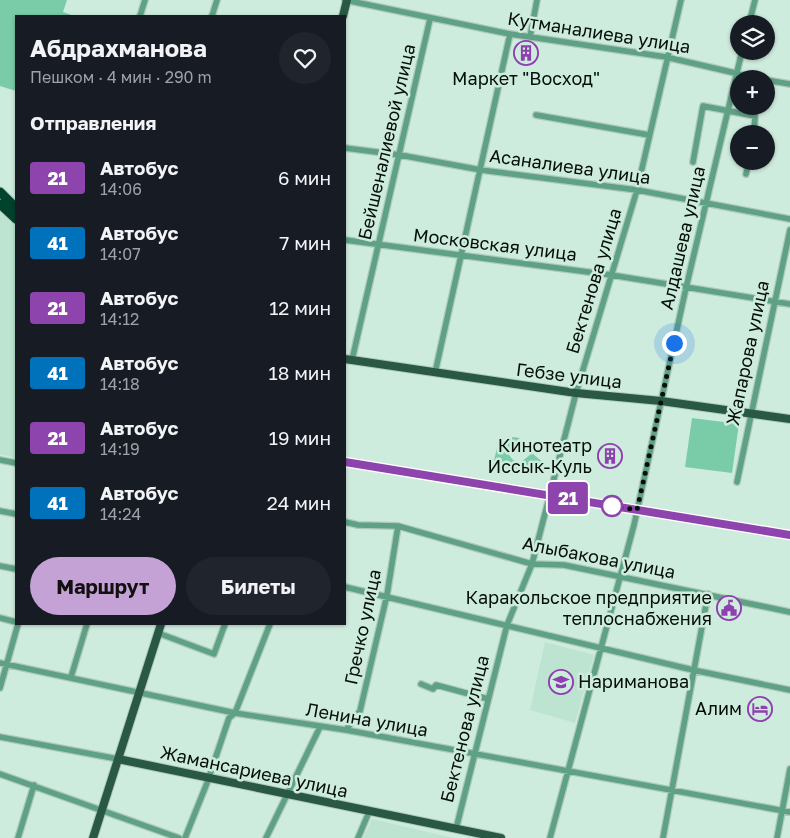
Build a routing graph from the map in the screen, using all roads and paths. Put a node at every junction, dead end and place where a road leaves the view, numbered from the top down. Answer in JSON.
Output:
{"nodes":[{"id":1,"x":145,"y":0,"type":"edge"},
{"id":2,"x":217,"y":0,"type":"edge"},
{"id":3,"x":346,"y":0,"type":"edge"},
{"id":4,"x":538,"y":0,"type":"edge"},
{"id":5,"x":681,"y":0,"type":"edge"},
{"id":6,"x":755,"y":0,"type":"edge"},
{"id":7,"x":140,"y":15,"type":"edge"},
{"id":8,"x":212,"y":15,"type":"edge"},
{"id":9,"x":343,"y":15,"type":"edge"},
{"id":10,"x":751,"y":15,"type":"edge"},
{"id":11,"x":430,"y":19,"type":"junction"},
{"id":12,"x":510,"y":34,"type":"junction"},
{"id":13,"x":530,"y":36,"type":"junction"},
{"id":14,"x":666,"y":57,"type":"junction"},
{"id":15,"x":730,"y":73,"type":"edge"},
{"id":16,"x":775,"y":82,"type":"edge"},
{"id":17,"x":790,"y":84,"type":"edge"},
{"id":18,"x":730,"y":102,"type":"edge"},
{"id":19,"x":728,"y":111,"type":"junction"},
{"id":20,"x":536,"y":114,"type":"dead end"},
{"id":21,"x":755,"y":125,"type":"edge"},
{"id":22,"x":649,"y":135,"type":"junction"},
{"id":23,"x":346,"y":148,"type":"edge"},
{"id":24,"x":400,"y":155,"type":"junction"},
{"id":25,"x":693,"y":162,"type":"dead end"},
{"id":26,"x":481,"y":170,"type":"junction"},
{"id":27,"x":747,"y":170,"type":"edge"},
{"id":28,"x":746,"y":174,"type":"dead end"},
{"id":29,"x":637,"y":190,"type":"junction"},
{"id":30,"x":0,"y":192,"type":"edge"},
{"id":31,"x":0,"y":204,"type":"edge"},
{"id":32,"x":706,"y":204,"type":"junction"},
{"id":33,"x":15,"y":207,"type":"edge"},
{"id":34,"x":15,"y":218,"type":"edge"},
{"id":35,"x":790,"y":219,"type":"edge"},
{"id":36,"x":790,"y":230,"type":"edge"},
{"id":37,"x":346,"y":240,"type":"edge"},
{"id":38,"x":379,"y":245,"type":"junction"},
{"id":39,"x":462,"y":256,"type":"junction"},
{"id":40,"x":611,"y":275,"type":"junction"},
{"id":41,"x":686,"y":288,"type":"junction"},
{"id":42,"x":773,"y":302,"type":"junction"},
{"id":43,"x":790,"y":304,"type":"edge"},
{"id":44,"x":349,"y":359,"type":"edge"},
{"id":45,"x":435,"y":373,"type":"junction"},
{"id":46,"x":576,"y":393,"type":"junction"},
{"id":47,"x":661,"y":401,"type":"junction"},
{"id":48,"x":751,"y":414,"type":"junction"},
{"id":49,"x":790,"y":419,"type":"edge"},
{"id":50,"x":0,"y":460,"type":"edge"},
{"id":51,"x":346,"y":462,"type":"edge"},
{"id":52,"x":15,"y":463,"type":"edge"},
{"id":53,"x":737,"y":482,"type":"dead end"},
{"id":54,"x":549,"y":495,"type":"junction"},
{"id":55,"x":637,"y":510,"type":"junction"},
{"id":56,"x":0,"y":511,"type":"edge"},
{"id":57,"x":15,"y":514,"type":"edge"},
{"id":58,"x":346,"y":522,"type":"edge"},
{"id":59,"x":398,"y":526,"type":"junction"},
{"id":60,"x":790,"y":535,"type":"edge"},
{"id":61,"x":532,"y":564,"type":"junction"},
{"id":62,"x":0,"y":566,"type":"edge"},
{"id":63,"x":15,"y":569,"type":"edge"},
{"id":64,"x":621,"y":576,"type":"junction"},
{"id":65,"x":346,"y":587,"type":"edge"},
{"id":66,"x":708,"y":594,"type":"junction"},
{"id":67,"x":387,"y":595,"type":"junction"},
{"id":68,"x":790,"y":612,"type":"edge"},
{"id":69,"x":0,"y":618,"type":"edge"},
{"id":70,"x":15,"y":622,"type":"edge"},
{"id":71,"x":17,"y":625,"type":"edge"},
{"id":72,"x":87,"y":625,"type":"edge"},
{"id":73,"x":161,"y":625,"type":"edge"},
{"id":74,"x":225,"y":625,"type":"edge"},
{"id":75,"x":270,"y":625,"type":"edge"},
{"id":76,"x":508,"y":625,"type":"junction"},
{"id":77,"x":158,"y":633,"type":"junction"},
{"id":78,"x":602,"y":648,"type":"junction"},
{"id":79,"x":0,"y":663,"type":"edge"},
{"id":80,"x":7,"y":664,"type":"junction"},
{"id":81,"x":693,"y":670,"type":"junction"},
{"id":82,"x":71,"y":677,"type":"junction"},
{"id":83,"x":421,"y":684,"type":"dead end"},
{"id":84,"x":0,"y":688,"type":"edge"},
{"id":85,"x":790,"y":690,"type":"edge"},
{"id":86,"x":138,"y":694,"type":"junction"},
{"id":87,"x":488,"y":699,"type":"junction"},
{"id":88,"x":235,"y":713,"type":"junction"},
{"id":89,"x":320,"y":728,"type":"junction"},
{"id":90,"x":346,"y":730,"type":"junction"},
{"id":91,"x":0,"y":737,"type":"edge"},
{"id":92,"x":473,"y":754,"type":"junction"},
{"id":93,"x":118,"y":759,"type":"junction"},
{"id":94,"x":790,"y":769,"type":"edge"},
{"id":95,"x":568,"y":772,"type":"junction"},
{"id":96,"x":0,"y":774,"type":"edge"},
{"id":97,"x":208,"y":778,"type":"junction"},
{"id":98,"x":34,"y":785,"type":"junction"},
{"id":99,"x":672,"y":792,"type":"junction"},
{"id":100,"x":286,"y":794,"type":"junction"},
{"id":101,"x":102,"y":810,"type":"junction"},
{"id":102,"x":782,"y":810,"type":"junction"},
{"id":103,"x":369,"y":812,"type":"junction"},
{"id":104,"x":790,"y":812,"type":"edge"},
{"id":105,"x":456,"y":829,"type":"junction"},
{"id":106,"x":18,"y":838,"type":"edge"},
{"id":107,"x":93,"y":838,"type":"edge"},
{"id":108,"x":179,"y":838,"type":"edge"},
{"id":109,"x":186,"y":838,"type":"edge"},
{"id":110,"x":266,"y":838,"type":"edge"},
{"id":111,"x":358,"y":838,"type":"edge"},
{"id":112,"x":501,"y":838,"type":"edge"},
{"id":113,"x":550,"y":838,"type":"edge"},
{"id":114,"x":663,"y":838,"type":"edge"},
{"id":115,"x":777,"y":838,"type":"edge"}],
"edges":[{"from":1,"to":7,"type":"street"},
{"from":2,"to":8,"type":"street"},
{"from":3,"to":9,"type":"main road"},
{"from":3,"to":11,"type":"street","name":"Кутманалиева улица"},
{"from":4,"to":13,"type":"street"},
{"from":5,"to":14,"type":"street","name":"Бектенова улица"},
{"from":6,"to":10,"type":"street"},
{"from":11,"to":12,"type":"street","name":"Кутманалиева улица"},
{"from":11,"to":24,"type":"street","name":"Бейшеналиевой улица"},
{"from":12,"to":13,"type":"street","name":"Кутманалиева улица"},
{"from":12,"to":26,"type":"street"},
{"from":13,"to":14,"type":"street","name":"Кутманалиева улица"},
{"from":14,"to":15,"type":"street","name":"Кутманалиева улица"},
{"from":14,"to":22,"type":"street","name":"Бектенова улица"},
{"from":16,"to":17,"type":"street"},
{"from":18,"to":19,"type":"street","name":"Алдашева улица"},
{"from":19,"to":21,"type":"street"},
{"from":19,"to":25,"type":"street"},
{"from":19,"to":32,"type":"street","name":"Алдашева улица"},
{"from":20,"to":22,"type":"street"},
{"from":22,"to":29,"type":"street","name":"Бектенова улица"},
{"from":23,"to":24,"type":"street","name":"Асаналиева улица"},
{"from":24,"to":26,"type":"street","name":"Асаналиева улица"},
{"from":24,"to":38,"type":"street","name":"Бейшеналиевой улица"},
{"from":26,"to":29,"type":"street","name":"Асаналиева улица"},
{"from":26,"to":39,"type":"street"},
{"from":27,"to":28,"type":"street"},
{"from":29,"to":32,"type":"street","name":"Асаналиева улица"},
{"from":29,"to":40,"type":"street","name":"Бектенова улица"},
{"from":30,"to":33,"type":"highway"},
{"from":31,"to":34,"type":"highway"},
{"from":32,"to":35,"type":"street","name":"Асаналиева улица"},
{"from":32,"to":41,"type":"street","name":"Алдашева улица"},
{"from":36,"to":42,"type":"street","name":"Жапарова улица"},
{"from":37,"to":38,"type":"street","name":"Московская улица"},
{"from":38,"to":39,"type":"street","name":"Московская улица"},
{"from":38,"to":44,"type":"street","name":"Бейшеналиевой улица"},
{"from":39,"to":40,"type":"street","name":"Московская улица"},
{"from":39,"to":45,"type":"street"},
{"from":40,"to":41,"type":"street","name":"Московская улица"},
{"from":40,"to":46,"type":"street","name":"Бектенова улица"},
{"from":41,"to":42,"type":"street","name":"Московская улица"},
{"from":41,"to":47,"type":"street","name":"Алдашева улица"},
{"from":42,"to":43,"type":"street","name":"Московская улица"},
{"from":42,"to":48,"type":"street","name":"Жапарова улица"},
{"from":44,"to":45,"type":"main road","name":"Гебзе улица"},
{"from":45,"to":46,"type":"main road","name":"Гебзе улица"},
{"from":46,"to":47,"type":"main road","name":"Гебзе улица"},
{"from":46,"to":54,"type":"street","name":"Бектенова улица"},
{"from":47,"to":48,"type":"main road","name":"Гебзе улица"},
{"from":47,"to":55,"type":"street","name":"Алдашева улица"},
{"from":48,"to":49,"type":"main road","name":"Гебзе улица"},
{"from":48,"to":53,"type":"street","name":"Жапарова улица"},
{"from":50,"to":52,"type":"street"},
{"from":51,"to":54,"type":"highway"},
{"from":54,"to":55,"type":"highway"},
{"from":54,"to":61,"type":"street","name":"Бектенова улица"},
{"from":55,"to":60,"type":"highway"},
{"from":55,"to":64,"type":"street","name":"Алдашева улица"},
{"from":56,"to":57,"type":"street"},
{"from":58,"to":59,"type":"street","name":"Алыбакова улица"},
{"from":59,"to":61,"type":"street","name":"Алыбакова улица"},
{"from":59,"to":67,"type":"street","name":"Гречко улица"},
{"from":61,"to":64,"type":"street","name":"Алыбакова улица"},
{"from":61,"to":76,"type":"street","name":"Бектенова улица"},
{"from":62,"to":63,"type":"street"},
{"from":64,"to":66,"type":"street","name":"Алыбакова улица"},
{"from":64,"to":78,"type":"street","name":"Алдашева улица"},
{"from":65,"to":67,"type":"street"},
{"from":66,"to":68,"type":"street","name":"Алыбакова улица"},
{"from":66,"to":81,"type":"street"},
{"from":67,"to":76,"type":"street"},
{"from":67,"to":90,"type":"street","name":"Гречко улица"},
{"from":69,"to":70,"type":"street"},
{"from":71,"to":80,"type":"street"},
{"from":72,"to":82,"type":"street"},
{"from":73,"to":77,"type":"main road"},
{"from":74,"to":77,"type":"street"},
{"from":75,"to":88,"type":"street"},
{"from":76,"to":78,"type":"street"},
{"from":76,"to":87,"type":"street","name":"Бектенова улица"},
{"from":77,"to":86,"type":"main road"},
{"from":78,"to":81,"type":"street"},
{"from":78,"to":95,"type":"street","name":"Алдашева улица"},
{"from":79,"to":80,"type":"street","name":"Ленина улица"},
{"from":80,"to":82,"type":"street","name":"Ленина улица"},
{"from":80,"to":84,"type":"street"},
{"from":81,"to":85,"type":"street"},
{"from":81,"to":99,"type":"street"},
{"from":82,"to":86,"type":"street","name":"Ленина улица"},
{"from":83,"to":87,"type":"street"},
{"from":86,"to":88,"type":"street","name":"Ленина улица"},
{"from":86,"to":93,"type":"main road"},
{"from":87,"to":92,"type":"street","name":"Бектенова улица"},
{"from":88,"to":89,"type":"street","name":"Ленина улица"},
{"from":88,"to":97,"type":"street"},
{"from":89,"to":90,"type":"street","name":"Ленина улица"},
{"from":89,"to":100,"type":"street"},
{"from":90,"to":92,"type":"street","name":"Ленина улица"},
{"from":91,"to":93,"type":"street","name":"Жамансариева улица"},
{"from":92,"to":95,"type":"street","name":"Ленина улица"},
{"from":92,"to":105,"type":"street","name":"Бектенова улица"},
{"from":93,"to":97,"type":"main road","name":"Жамансариева улица"},
{"from":93,"to":101,"type":"main road"},
{"from":94,"to":102,"type":"street"},
{"from":95,"to":99,"type":"street","name":"Ленина улица"},
{"from":95,"to":113,"type":"street","name":"Алдашева улица"},
{"from":96,"to":98,"type":"street"},
{"from":97,"to":100,"type":"main road","name":"Жамансариева улица"},
{"from":97,"to":109,"type":"street"},
{"from":98,"to":101,"type":"street"},
{"from":98,"to":106,"type":"street"},
{"from":99,"to":102,"type":"street","name":"Ленина улица"},
{"from":99,"to":114,"type":"street"},
{"from":100,"to":103,"type":"main road","name":"Жамансариева улица"},
{"from":100,"to":110,"type":"street"},
{"from":101,"to":107,"type":"main road"},
{"from":101,"to":108,"type":"street"},
{"from":102,"to":104,"type":"street","name":"Ленина улица"},
{"from":102,"to":115,"type":"street"},
{"from":103,"to":105,"type":"main road","name":"Жамансариева улица"},
{"from":103,"to":111,"type":"street"},
{"from":105,"to":112,"type":"main road","name":"Жамансариева улица"}]}
